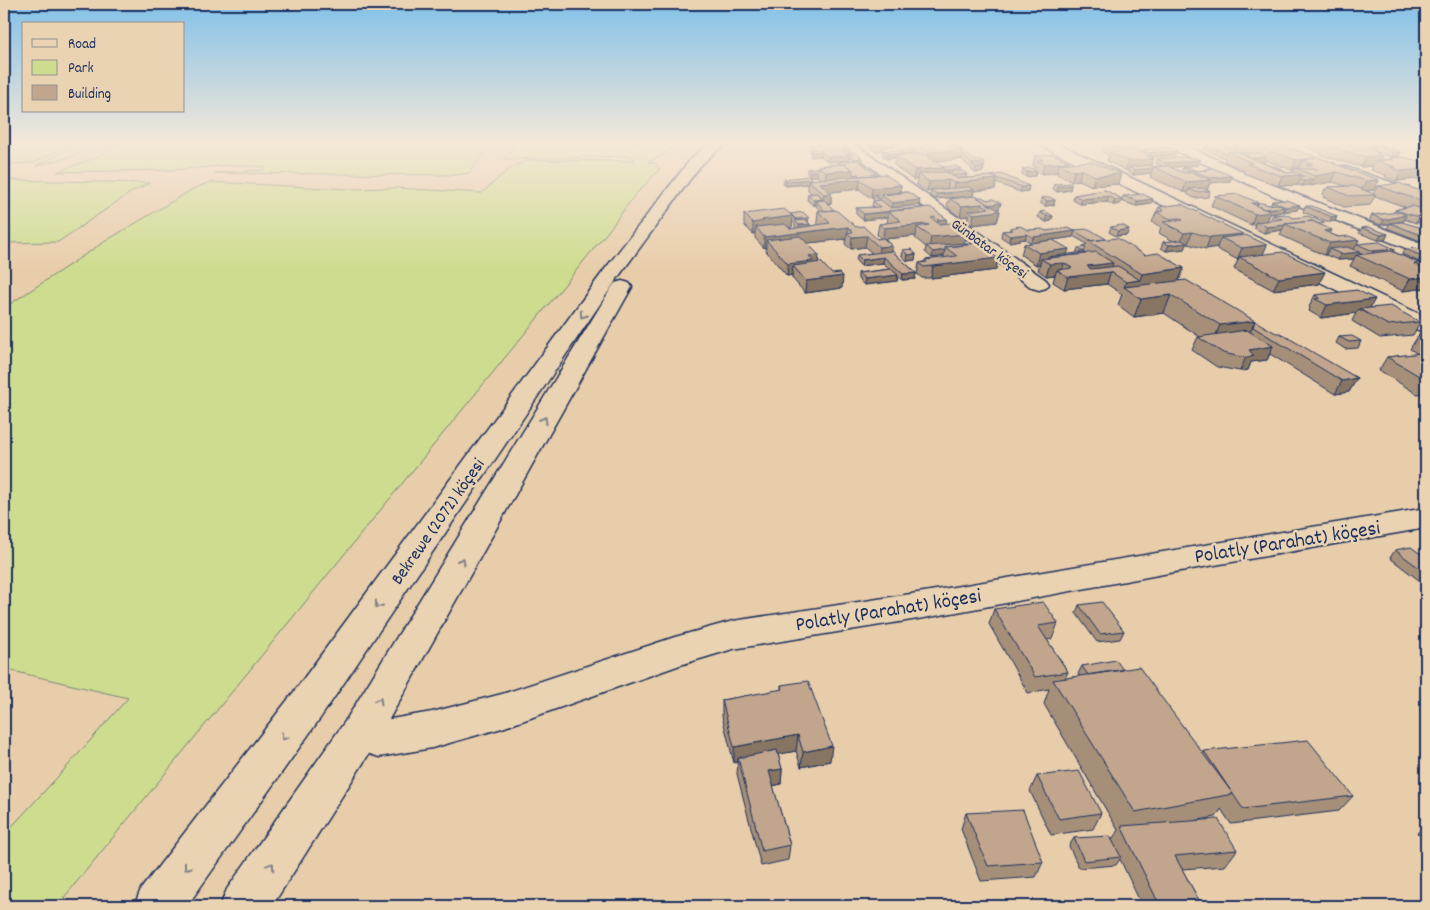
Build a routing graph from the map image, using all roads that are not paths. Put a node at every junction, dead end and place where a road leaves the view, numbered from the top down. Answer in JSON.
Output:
{"nodes":[{"id":1,"x":679,"y":184,"type":"edge"},
{"id":2,"x":693,"y":184,"type":"edge"},
{"id":3,"x":902,"y":184,"type":"edge"},
{"id":4,"x":1133,"y":184,"type":"edge"},
{"id":5,"x":1259,"y":184,"type":"edge"},
{"id":6,"x":1383,"y":184,"type":"edge"},
{"id":7,"x":1426,"y":200,"type":"edge"},
{"id":8,"x":1426,"y":251,"type":"edge"},
{"id":9,"x":1039,"y":284,"type":"dead end"},
{"id":10,"x":1426,"y":325,"type":"edge"},
{"id":11,"x":1426,"y":518,"type":"edge"},
{"id":12,"x":360,"y":733,"type":"junction"},
{"id":13,"x":158,"y":906,"type":"edge"},
{"id":14,"x":244,"y":906,"type":"edge"}],
"edges":[{"from":1,"to":13,"type":"street","name":"Bekrewe (2072) köçesi","one_way":true},
{"from":12,"to":2,"type":"street","name":"Bekrewe (2072) köçesi","one_way":true},
{"from":3,"to":9,"type":"street","name":"Günbatar köçesi"},
{"from":4,"to":10,"type":"street"},
{"from":5,"to":8,"type":"street"},
{"from":6,"to":7,"type":"street"},
{"from":11,"to":12,"type":"street","name":"Polatly (Parahat) köçesi"},
{"from":14,"to":12,"type":"street","name":"Bekrewe (2072) köçesi","one_way":true}]}
